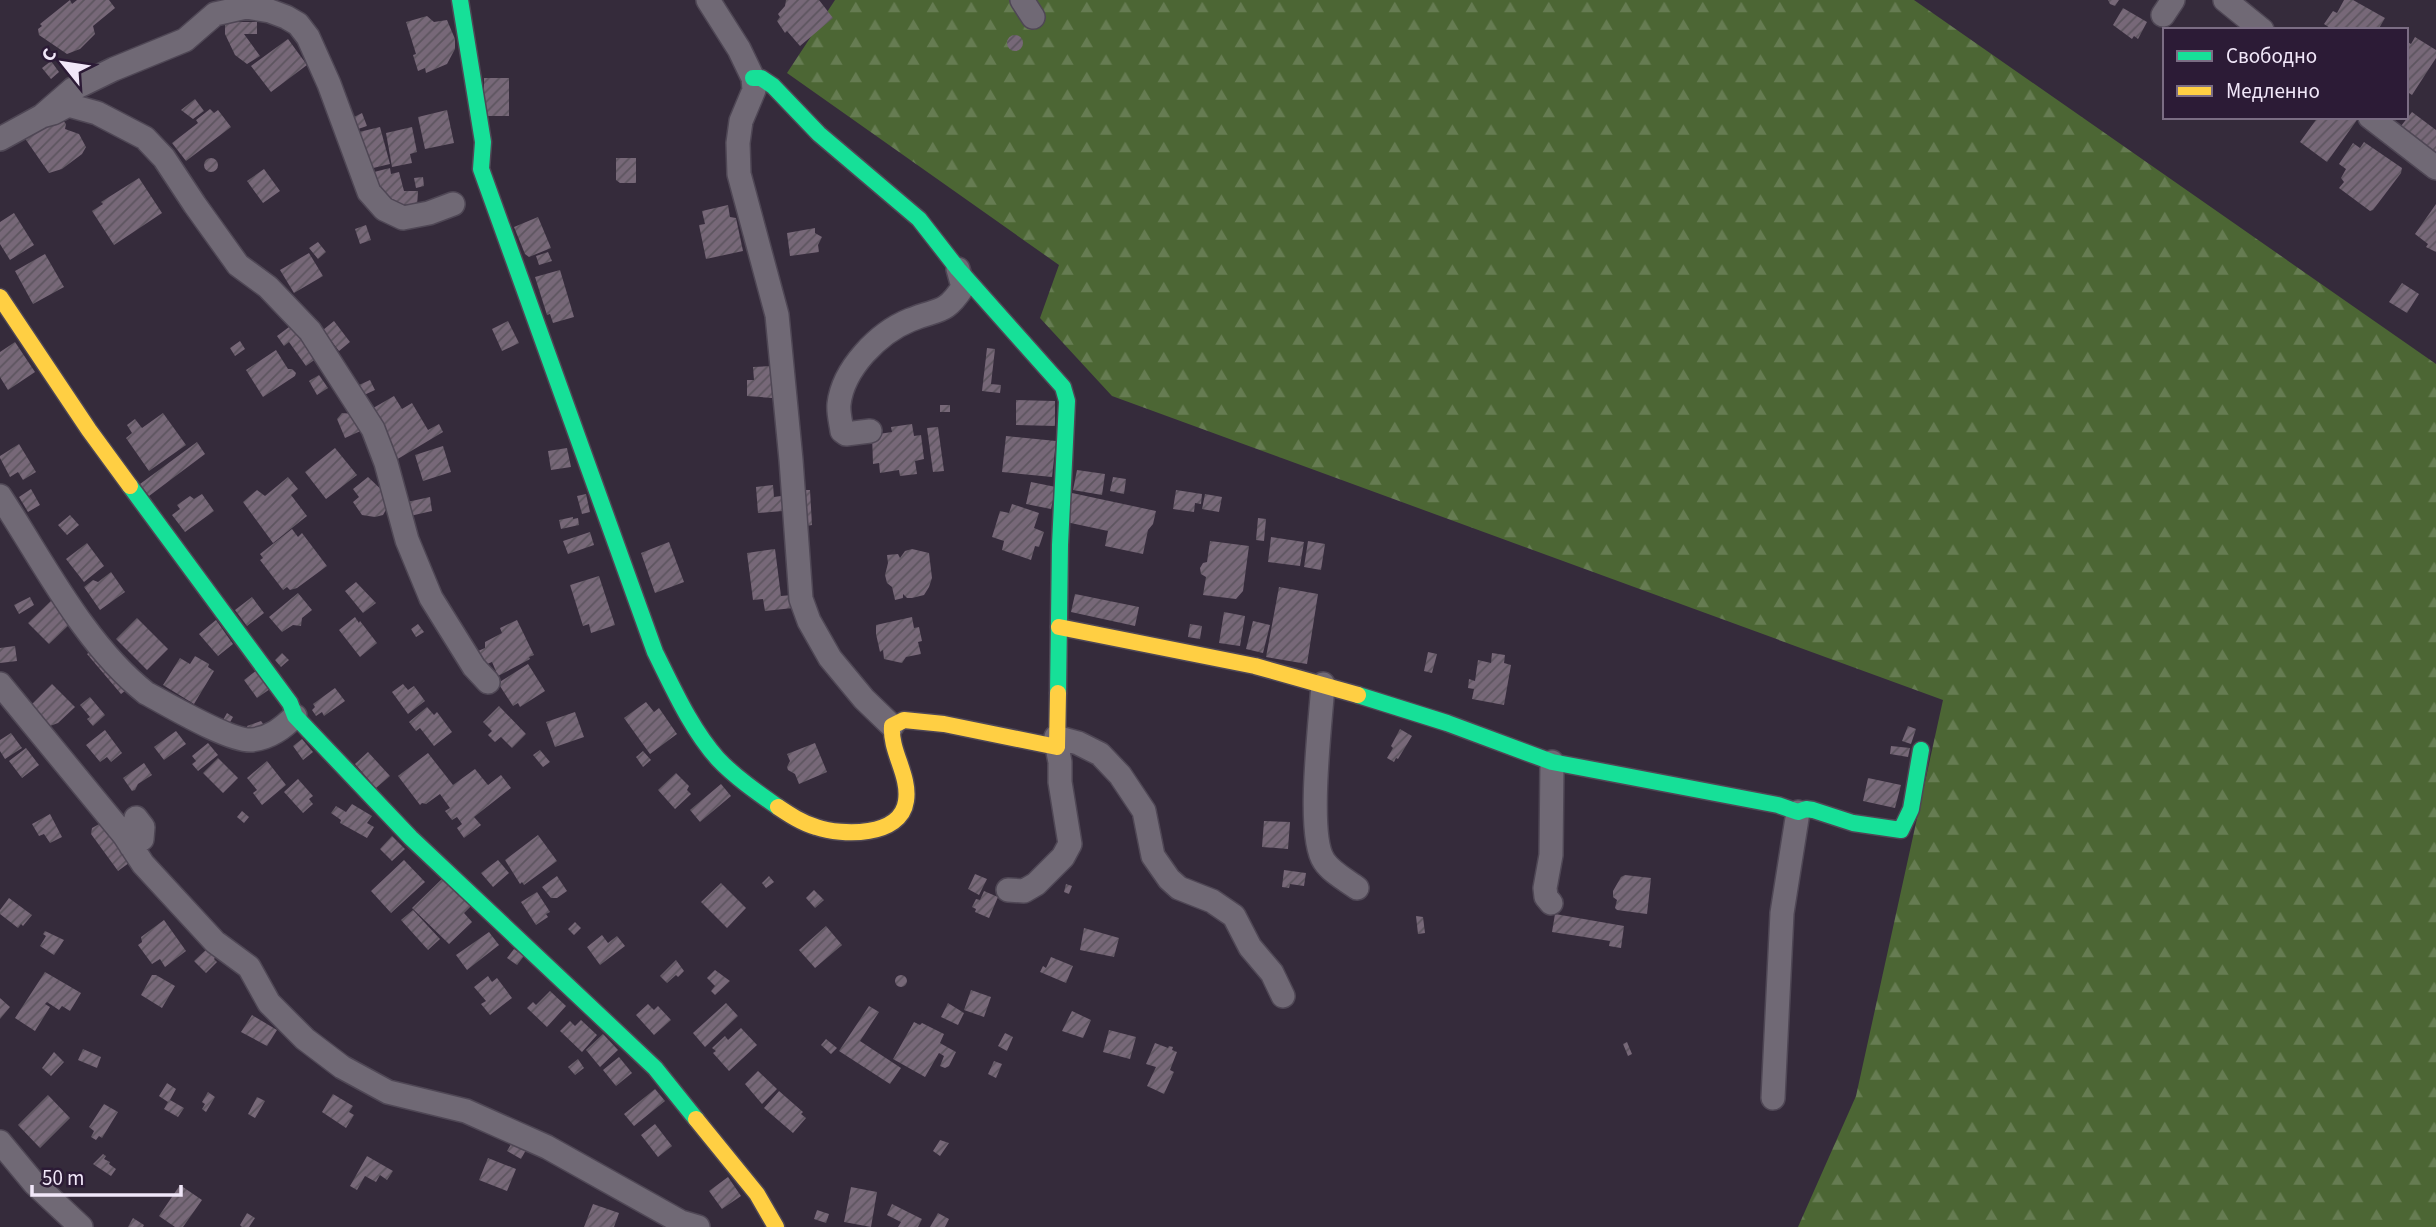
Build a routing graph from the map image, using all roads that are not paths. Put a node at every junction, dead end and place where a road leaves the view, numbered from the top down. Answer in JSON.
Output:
{"nodes":[{"id":1,"x":460,"y":0,"type":"edge"},
{"id":2,"x":708,"y":0,"type":"edge"},
{"id":3,"x":2225,"y":0,"type":"edge"},
{"id":4,"x":2260,"y":28,"type":"edge"},
{"id":5,"x":753,"y":78,"type":"junction"},
{"id":6,"x":41,"y":116,"type":"junction"},
{"id":7,"x":2374,"y":119,"type":"edge"},
{"id":8,"x":0,"y":139,"type":"edge"},
{"id":9,"x":2436,"y":168,"type":"edge"},
{"id":10,"x":453,"y":204,"type":"dead end"},
{"id":11,"x":958,"y":269,"type":"junction"},
{"id":12,"x":3,"y":309,"type":"edge"},
{"id":13,"x":870,"y":431,"type":"dead end"},
{"id":14,"x":0,"y":496,"type":"edge"},
{"id":15,"x":1059,"y":627,"type":"junction"},
{"id":16,"x":488,"y":682,"type":"dead end"},
{"id":17,"x":0,"y":684,"type":"edge"},
{"id":18,"x":1323,"y":684,"type":"junction"},
{"id":19,"x":295,"y":716,"type":"junction"},
{"id":20,"x":892,"y":726,"type":"junction"},
{"id":21,"x":1057,"y":742,"type":"junction"},
{"id":22,"x":1921,"y":750,"type":"dead end"},
{"id":23,"x":1552,"y":762,"type":"junction"},
{"id":24,"x":1798,"y":812,"type":"junction"},
{"id":25,"x":136,"y":818,"type":"dead end"},
{"id":26,"x":131,"y":846,"type":"junction"},
{"id":27,"x":1356,"y":888,"type":"dead end"},
{"id":28,"x":1008,"y":890,"type":"dead end"},
{"id":29,"x":1551,"y":903,"type":"dead end"},
{"id":30,"x":1283,"y":996,"type":"dead end"},
{"id":31,"x":1773,"y":1098,"type":"dead end"},
{"id":32,"x":0,"y":1142,"type":"edge"},
{"id":33,"x":81,"y":1227,"type":"edge"},
{"id":34,"x":698,"y":1227,"type":"edge"},
{"id":35,"x":776,"y":1227,"type":"edge"}],
"edges":[{"from":1,"to":20,"type":"street"},
{"from":2,"to":5,"type":"street"},
{"from":3,"to":4,"type":"street"},
{"from":5,"to":11,"type":"street"},
{"from":5,"to":20,"type":"street"},
{"from":6,"to":8,"type":"street"},
{"from":6,"to":10,"type":"street"},
{"from":6,"to":16,"type":"street"},
{"from":7,"to":9,"type":"street"},
{"from":11,"to":13,"type":"street"},
{"from":11,"to":15,"type":"street"},
{"from":12,"to":19,"type":"street"},
{"from":14,"to":19,"type":"street"},
{"from":15,"to":18,"type":"street"},
{"from":15,"to":21,"type":"street"},
{"from":17,"to":26,"type":"street"},
{"from":18,"to":23,"type":"street"},
{"from":18,"to":27,"type":"street"},
{"from":19,"to":35,"type":"street"},
{"from":20,"to":21,"type":"street"},
{"from":21,"to":28,"type":"street"},
{"from":21,"to":30,"type":"street"},
{"from":22,"to":24,"type":"street"},
{"from":23,"to":24,"type":"street"},
{"from":23,"to":29,"type":"street"},
{"from":24,"to":31,"type":"street"},
{"from":25,"to":26,"type":"street"},
{"from":26,"to":34,"type":"street"},
{"from":32,"to":33,"type":"street"}]}
